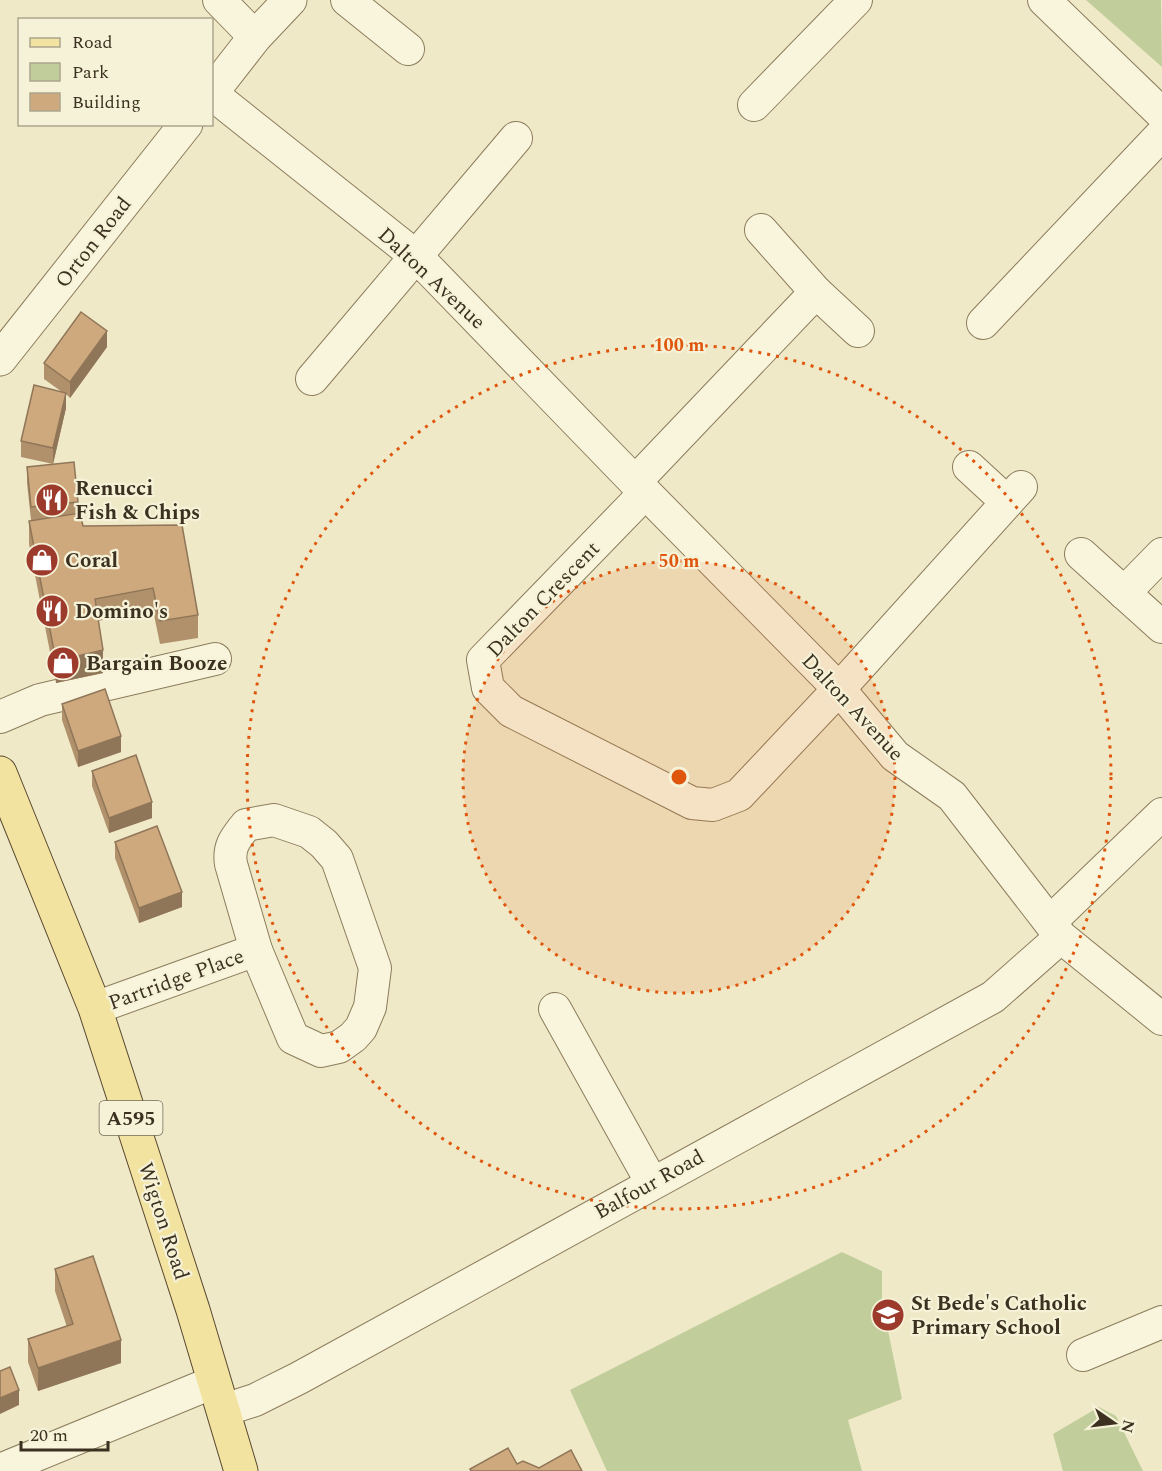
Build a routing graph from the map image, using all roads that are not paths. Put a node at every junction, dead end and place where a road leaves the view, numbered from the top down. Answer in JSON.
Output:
{"nodes":[{"id":1,"x":219,"y":0,"type":"edge"},
{"id":2,"x":290,"y":0,"type":"edge"},
{"id":3,"x":347,"y":0,"type":"edge"},
{"id":4,"x":856,"y":0,"type":"edge"},
{"id":5,"x":1044,"y":0,"type":"edge"},
{"id":6,"x":255,"y":37,"type":"junction"},
{"id":7,"x":408,"y":49,"type":"dead end"},
{"id":8,"x":213,"y":92,"type":"edge"},
{"id":9,"x":213,"y":94,"type":"edge"},
{"id":10,"x":754,"y":105,"type":"dead end"},
{"id":11,"x":1162,"y":114,"type":"edge"},
{"id":12,"x":184,"y":126,"type":"edge"},
{"id":13,"x":1162,"y":134,"type":"edge"},
{"id":14,"x":516,"y":138,"type":"dead end"},
{"id":15,"x":761,"y":230,"type":"dead end"},
{"id":16,"x":417,"y":257,"type":"junction"},
{"id":17,"x":816,"y":292,"type":"junction"},
{"id":18,"x":983,"y":323,"type":"dead end"},
{"id":19,"x":858,"y":331,"type":"dead end"},
{"id":20,"x":0,"y":359,"type":"edge"},
{"id":21,"x":312,"y":379,"type":"dead end"},
{"id":22,"x":969,"y":467,"type":"dead end"},
{"id":23,"x":640,"y":487,"type":"junction"},
{"id":24,"x":1081,"y":554,"type":"dead end"},
{"id":25,"x":1162,"y":554,"type":"edge"},
{"id":26,"x":1124,"y":593,"type":"junction"},
{"id":27,"x":1162,"y":627,"type":"edge"},
{"id":28,"x":215,"y":659,"type":"dead end"},
{"id":29,"x":839,"y":689,"type":"junction"},
{"id":30,"x":0,"y":717,"type":"edge"},
{"id":31,"x":0,"y":773,"type":"edge"},
{"id":32,"x":1162,"y":814,"type":"edge"},
{"id":33,"x":1055,"y":929,"type":"junction"},
{"id":34,"x":256,"y":950,"type":"junction"},
{"id":35,"x":95,"y":1008,"type":"junction"},
{"id":36,"x":555,"y":1009,"type":"dead end"},
{"id":37,"x":1162,"y":1019,"type":"edge"},
{"id":38,"x":652,"y":1183,"type":"junction"},
{"id":39,"x":1162,"y":1322,"type":"edge"},
{"id":40,"x":1083,"y":1355,"type":"dead end"},
{"id":41,"x":219,"y":1396,"type":"junction"},
{"id":42,"x":0,"y":1470,"type":"edge"},
{"id":43,"x":241,"y":1471,"type":"edge"}],
"edges":[{"from":1,"to":6,"type":"street"},
{"from":2,"to":6,"type":"street"},
{"from":3,"to":7,"type":"street"},
{"from":4,"to":10,"type":"street"},
{"from":5,"to":11,"type":"street"},
{"from":6,"to":8,"type":"street"},
{"from":9,"to":16,"type":"street","name":"Dalton Avenue"},
{"from":12,"to":20,"type":"street","name":"Orton Road"},
{"from":13,"to":18,"type":"street"},
{"from":14,"to":16,"type":"street"},
{"from":15,"to":17,"type":"street"},
{"from":16,"to":21,"type":"street"},
{"from":16,"to":23,"type":"street","name":"Dalton Avenue"},
{"from":17,"to":19,"type":"street"},
{"from":17,"to":23,"type":"street"},
{"from":22,"to":29,"type":"street"},
{"from":23,"to":29,"type":"street","name":"Dalton Avenue"},
{"from":23,"to":29,"type":"street","name":"Dalton Crescent"},
{"from":24,"to":26,"type":"street"},
{"from":25,"to":26,"type":"street"},
{"from":26,"to":27,"type":"street"},
{"from":28,"to":30,"type":"street"},
{"from":29,"to":33,"type":"street","name":"Dalton Avenue"},
{"from":31,"to":35,"type":"main road","name":"Wigton Road","number":"A595"},
{"from":32,"to":33,"type":"street","name":"Balfour Road"},
{"from":33,"to":37,"type":"street","name":"Dalton Avenue"},
{"from":33,"to":38,"type":"street","name":"Balfour Road"},
{"from":34,"to":34,"type":"street","name":"Partridge Place"},
{"from":34,"to":35,"type":"street","name":"Partridge Place"},
{"from":35,"to":41,"type":"main road","name":"Wigton Road","number":"A595"},
{"from":36,"to":38,"type":"street"},
{"from":38,"to":41,"type":"street","name":"Balfour Road"},
{"from":39,"to":40,"type":"street"},
{"from":41,"to":42,"type":"street","name":"Balfour Road"},
{"from":41,"to":43,"type":"main road","name":"Wigton Road","number":"A595"}]}
